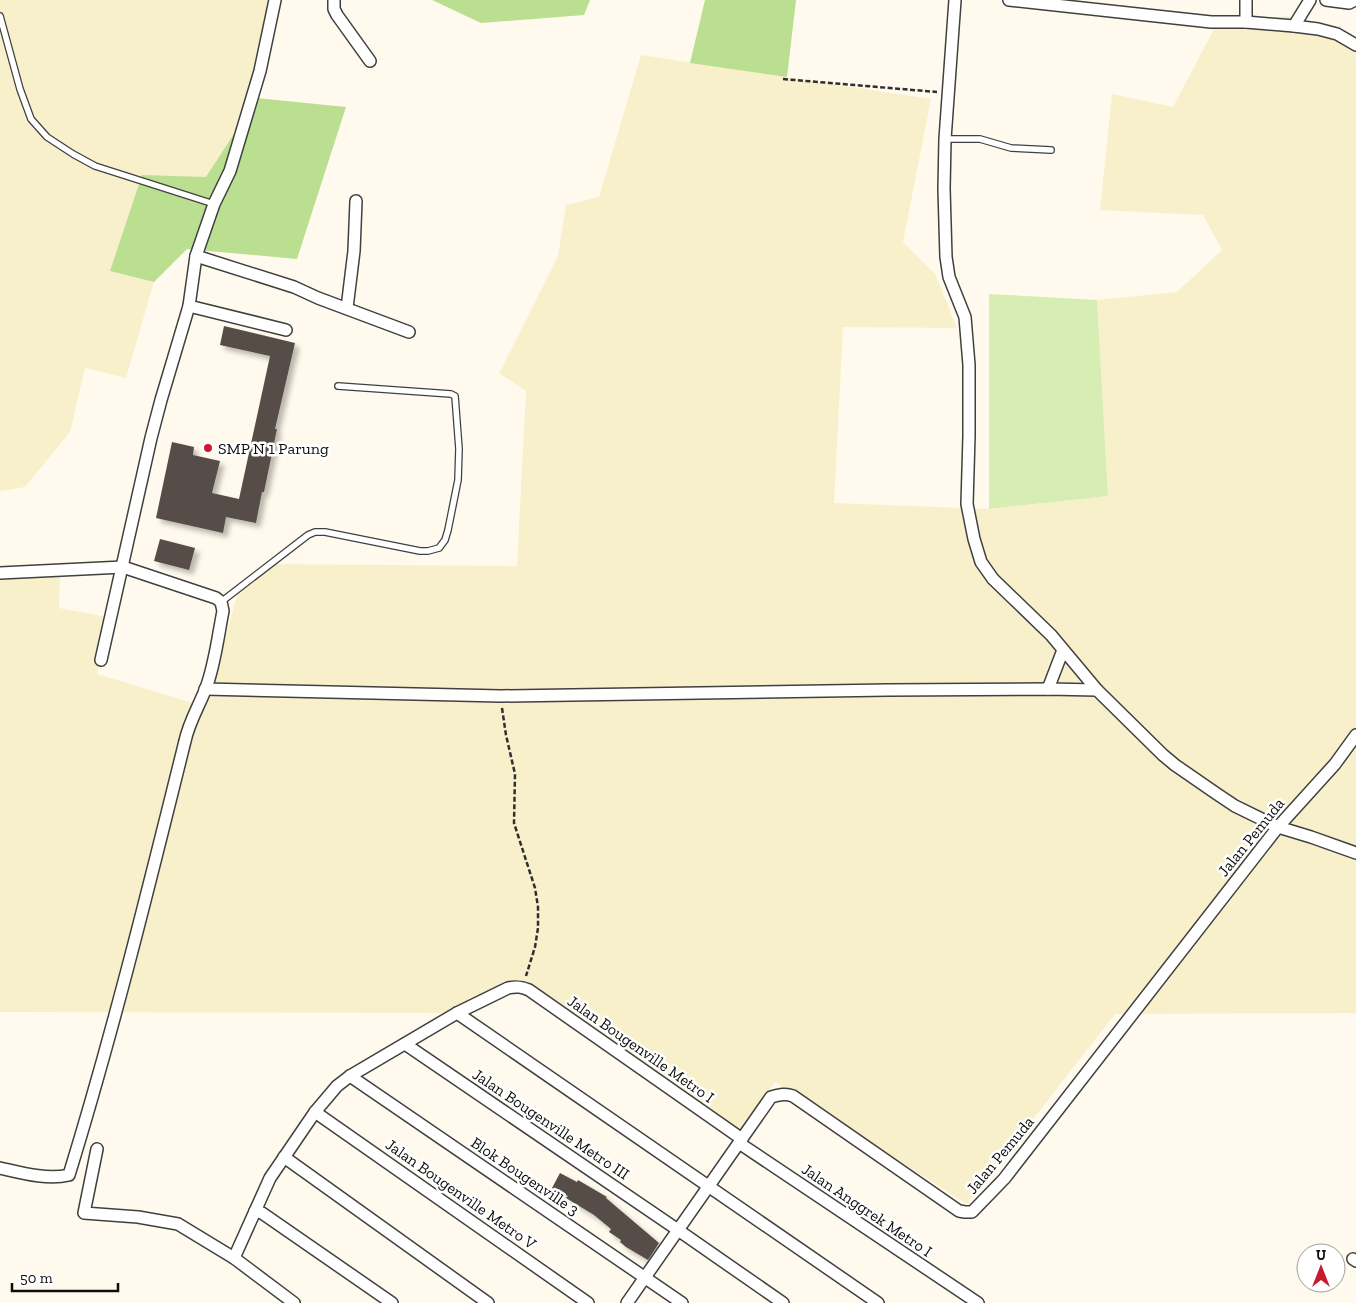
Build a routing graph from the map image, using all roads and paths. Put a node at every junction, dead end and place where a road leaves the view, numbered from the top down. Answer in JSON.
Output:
{"nodes":[{"id":1,"x":275,"y":0,"type":"edge"},
{"id":2,"x":334,"y":0,"type":"edge"},
{"id":3,"x":956,"y":0,"type":"edge"},
{"id":4,"x":1008,"y":0,"type":"edge"},
{"id":5,"x":1246,"y":0,"type":"edge"},
{"id":6,"x":1310,"y":0,"type":"edge"},
{"id":7,"x":1326,"y":0,"type":"edge"},
{"id":8,"x":1355,"y":0,"type":"edge"},
{"id":9,"x":0,"y":16,"type":"edge"},
{"id":10,"x":1246,"y":22,"type":"junction"},
{"id":11,"x":1294,"y":26,"type":"junction"},
{"id":12,"x":1356,"y":45,"type":"edge"},
{"id":13,"x":370,"y":61,"type":"dead end"},
{"id":14,"x":783,"y":79,"type":"dead end"},
{"id":15,"x":949,"y":93,"type":"junction"},
{"id":16,"x":945,"y":139,"type":"junction"},
{"id":17,"x":1051,"y":150,"type":"dead end"},
{"id":18,"x":356,"y":201,"type":"dead end"},
{"id":19,"x":214,"y":204,"type":"junction"},
{"id":20,"x":196,"y":256,"type":"junction"},
{"id":21,"x":189,"y":306,"type":"junction"},
{"id":22,"x":347,"y":308,"type":"junction"},
{"id":23,"x":286,"y":330,"type":"dead end"},
{"id":24,"x":409,"y":332,"type":"dead end"},
{"id":25,"x":338,"y":386,"type":"dead end"},
{"id":26,"x":122,"y":567,"type":"junction"},
{"id":27,"x":0,"y":573,"type":"edge"},
{"id":28,"x":221,"y":602,"type":"junction"},
{"id":29,"x":1063,"y":650,"type":"junction"},
{"id":30,"x":101,"y":660,"type":"dead end"},
{"id":31,"x":205,"y":689,"type":"junction"},
{"id":32,"x":1048,"y":689,"type":"junction"},
{"id":33,"x":1097,"y":690,"type":"junction"},
{"id":34,"x":501,"y":696,"type":"junction"},
{"id":35,"x":1356,"y":735,"type":"edge"},
{"id":36,"x":1278,"y":827,"type":"junction"},
{"id":37,"x":1356,"y":853,"type":"edge"},
{"id":38,"x":522,"y":987,"type":"junction"},
{"id":39,"x":457,"y":1013,"type":"junction"},
{"id":40,"x":405,"y":1044,"type":"junction"},
{"id":41,"x":350,"y":1076,"type":"junction"},
{"id":42,"x":315,"y":1112,"type":"junction"},
{"id":43,"x":740,"y":1141,"type":"junction"},
{"id":44,"x":98,"y":1149,"type":"dead end"},
{"id":45,"x":284,"y":1157,"type":"junction"},
{"id":46,"x":0,"y":1168,"type":"edge"},
{"id":47,"x":708,"y":1186,"type":"junction"},
{"id":48,"x":255,"y":1211,"type":"junction"},
{"id":49,"x":678,"y":1230,"type":"junction"},
{"id":50,"x":234,"y":1258,"type":"junction"},
{"id":51,"x":645,"y":1278,"type":"junction"},
{"id":52,"x":294,"y":1303,"type":"edge"},
{"id":53,"x":392,"y":1303,"type":"edge"},
{"id":54,"x":488,"y":1303,"type":"edge"},
{"id":55,"x":588,"y":1303,"type":"edge"},
{"id":56,"x":627,"y":1303,"type":"edge"},
{"id":57,"x":682,"y":1303,"type":"edge"},
{"id":58,"x":783,"y":1303,"type":"edge"},
{"id":59,"x":878,"y":1303,"type":"edge"},
{"id":60,"x":978,"y":1303,"type":"edge"}],
"edges":[{"from":1,"to":19,"type":"street"},
{"from":2,"to":13,"type":"street"},
{"from":3,"to":15,"type":"street"},
{"from":4,"to":10,"type":"street"},
{"from":5,"to":10,"type":"street"},
{"from":6,"to":11,"type":"street"},
{"from":7,"to":8,"type":"street"},
{"from":9,"to":19,"type":"lane"},
{"from":10,"to":11,"type":"street"},
{"from":11,"to":12,"type":"street"},
{"from":14,"to":15,"type":"path"},
{"from":15,"to":16,"type":"street"},
{"from":16,"to":17,"type":"lane"},
{"from":16,"to":29,"type":"street"},
{"from":18,"to":22,"type":"street"},
{"from":19,"to":20,"type":"street"},
{"from":20,"to":21,"type":"street"},
{"from":20,"to":22,"type":"street"},
{"from":21,"to":23,"type":"street"},
{"from":21,"to":26,"type":"street"},
{"from":22,"to":24,"type":"street"},
{"from":25,"to":28,"type":"lane"},
{"from":26,"to":27,"type":"street"},
{"from":26,"to":28,"type":"street"},
{"from":26,"to":30,"type":"street"},
{"from":28,"to":31,"type":"street"},
{"from":29,"to":32,"type":"street"},
{"from":29,"to":33,"type":"street"},
{"from":31,"to":34,"type":"street"},
{"from":31,"to":46,"type":"street"},
{"from":32,"to":33,"type":"street"},
{"from":32,"to":34,"type":"street"},
{"from":33,"to":36,"type":"street"},
{"from":34,"to":38,"type":"path"},
{"from":35,"to":36,"type":"street","name":"Jalan Pemuda"},
{"from":36,"to":37,"type":"street"},
{"from":36,"to":43,"type":"street","name":"Jalan Pemuda"},
{"from":38,"to":39,"type":"street"},
{"from":38,"to":43,"type":"street","name":"Jalan Bougenville Metro I"},
{"from":39,"to":40,"type":"street"},
{"from":39,"to":47,"type":"street"},
{"from":40,"to":41,"type":"street"},
{"from":40,"to":49,"type":"street","name":"Jalan Bougenville Metro III"},
{"from":41,"to":42,"type":"street"},
{"from":41,"to":51,"type":"street","name":"Blok Bougenville 3"},
{"from":42,"to":45,"type":"street"},
{"from":42,"to":55,"type":"street","name":"Jalan Bougenville Metro V"},
{"from":43,"to":47,"type":"street","name":"Jalan Pemuda"},
{"from":43,"to":60,"type":"street","name":"Jalan Anggrek Metro I"},
{"from":44,"to":50,"type":"street"},
{"from":45,"to":48,"type":"street"},
{"from":45,"to":54,"type":"street"},
{"from":47,"to":49,"type":"street","name":"Jalan Pemuda"},
{"from":47,"to":59,"type":"street"},
{"from":48,"to":50,"type":"street"},
{"from":48,"to":53,"type":"street"},
{"from":49,"to":51,"type":"street","name":"Jalan Pemuda"},
{"from":49,"to":58,"type":"street","name":"Jalan Bougenville Metro III"},
{"from":50,"to":52,"type":"street"},
{"from":51,"to":56,"type":"street","name":"Jalan Pemuda"},
{"from":51,"to":57,"type":"street","name":"Blok Bougenville 3"}]}
